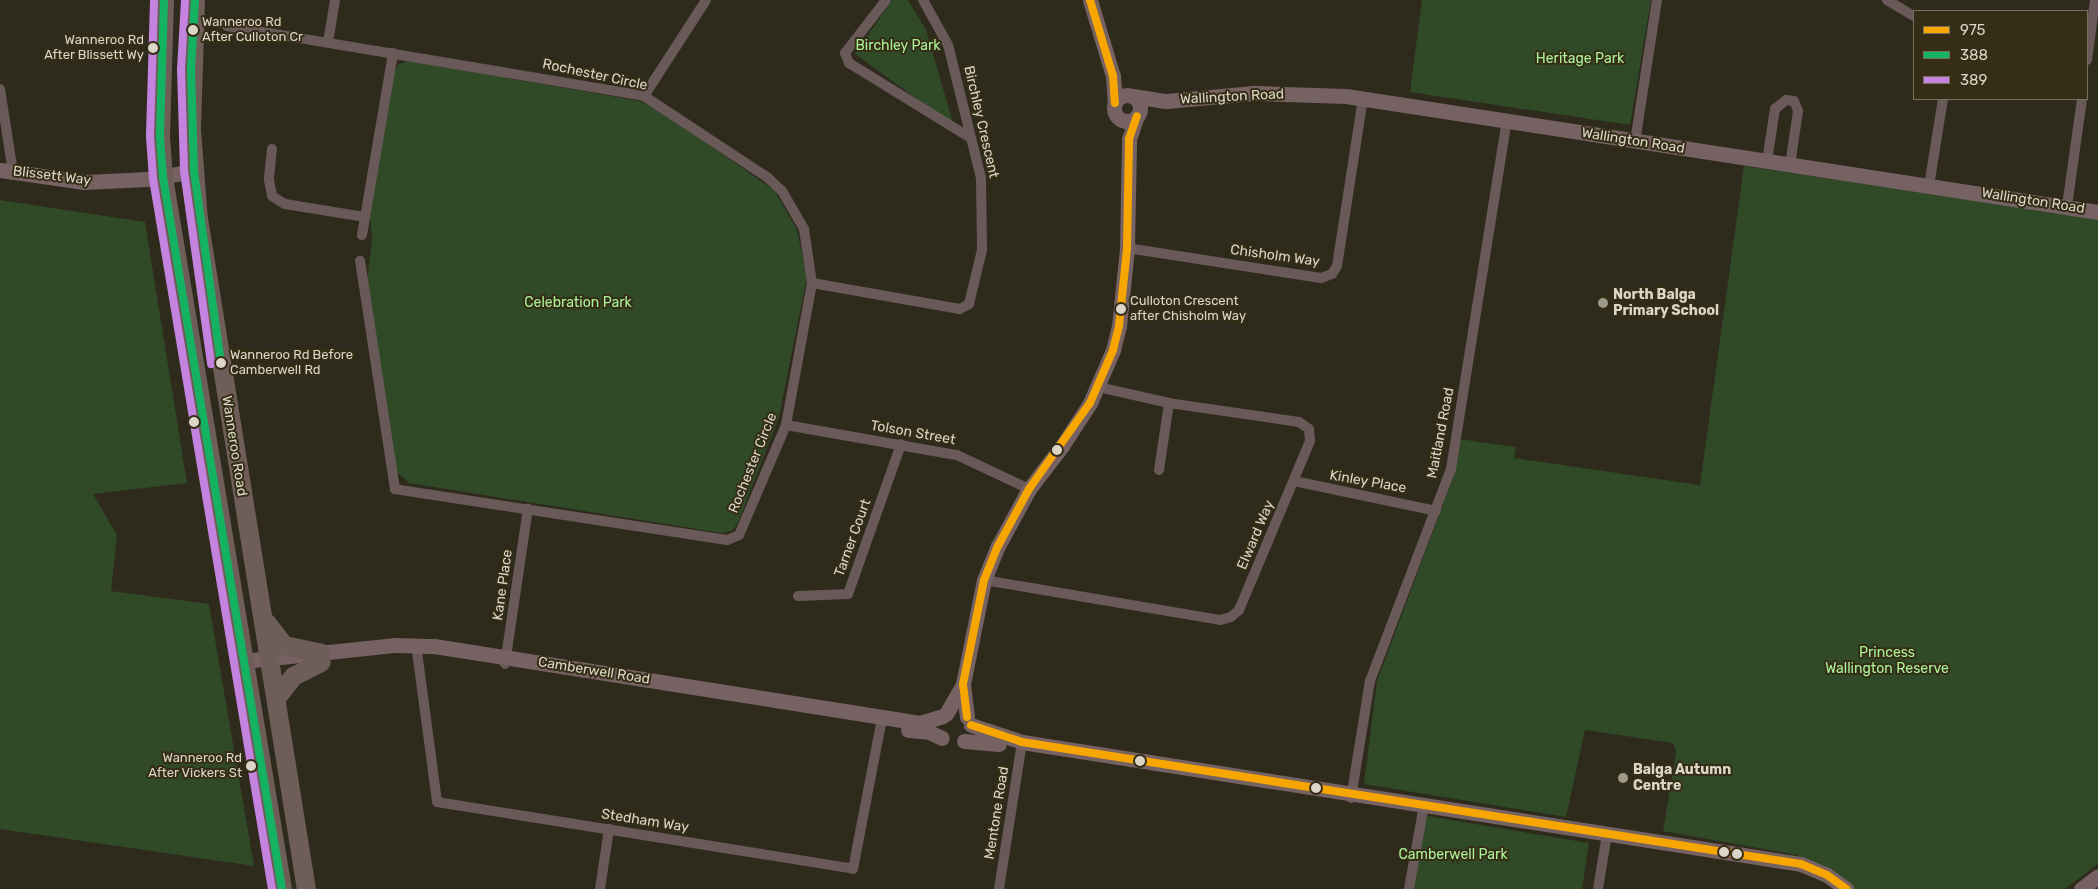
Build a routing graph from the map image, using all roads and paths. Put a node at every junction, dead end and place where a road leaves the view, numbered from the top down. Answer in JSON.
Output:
{"nodes":[{"id":1,"x":164,"y":0,"type":"edge"},
{"id":2,"x":195,"y":0,"type":"edge"},
{"id":3,"x":336,"y":0,"type":"edge"},
{"id":4,"x":706,"y":0,"type":"edge"},
{"id":5,"x":886,"y":0,"type":"edge"},
{"id":6,"x":923,"y":0,"type":"edge"},
{"id":7,"x":1090,"y":0,"type":"edge"},
{"id":8,"x":1657,"y":0,"type":"edge"},
{"id":9,"x":1887,"y":0,"type":"edge"},
{"id":10,"x":2095,"y":0,"type":"edge"},
{"id":11,"x":1913,"y":15,"type":"edge"},
{"id":12,"x":227,"y":26,"type":"dead end"},
{"id":13,"x":328,"y":42,"type":"junction"},
{"id":14,"x":2088,"y":52,"type":"edge"},
{"id":15,"x":393,"y":53,"type":"junction"},
{"id":16,"x":1113,"y":76,"type":"junction"},
{"id":17,"x":0,"y":89,"type":"edge"},
{"id":18,"x":1131,"y":95,"type":"junction"},
{"id":19,"x":644,"y":96,"type":"junction"},
{"id":20,"x":1364,"y":99,"type":"junction"},
{"id":21,"x":1942,"y":100,"type":"edge"},
{"id":22,"x":2082,"y":100,"type":"edge"},
{"id":23,"x":1166,"y":101,"type":"junction"},
{"id":24,"x":1115,"y":103,"type":"junction"},
{"id":25,"x":1138,"y":114,"type":"junction"},
{"id":26,"x":1120,"y":118,"type":"junction"},
{"id":27,"x":1507,"y":120,"type":"junction"},
{"id":28,"x":971,"y":138,"type":"junction"},
{"id":29,"x":1129,"y":139,"type":"junction"},
{"id":30,"x":1635,"y":142,"type":"junction"},
{"id":31,"x":272,"y":149,"type":"dead end"},
{"id":32,"x":1767,"y":162,"type":"junction"},
{"id":33,"x":1790,"y":165,"type":"junction"},
{"id":34,"x":7,"y":171,"type":"edge"},
{"id":35,"x":194,"y":171,"type":"junction"},
{"id":36,"x":164,"y":177,"type":"junction"},
{"id":37,"x":1930,"y":186,"type":"junction"},
{"id":38,"x":2067,"y":206,"type":"junction"},
{"id":39,"x":2098,"y":212,"type":"edge"},
{"id":40,"x":364,"y":217,"type":"junction"},
{"id":41,"x":362,"y":235,"type":"dead end"},
{"id":42,"x":1127,"y":248,"type":"junction"},
{"id":43,"x":360,"y":261,"type":"dead end"},
{"id":44,"x":812,"y":284,"type":"junction"},
{"id":45,"x":1098,"y":387,"type":"junction"},
{"id":46,"x":1169,"y":403,"type":"junction"},
{"id":47,"x":786,"y":425,"type":"junction"},
{"id":48,"x":901,"y":444,"type":"junction"},
{"id":49,"x":1159,"y":470,"type":"dead end"},
{"id":50,"x":1294,"y":481,"type":"junction"},
{"id":51,"x":1029,"y":489,"type":"junction"},
{"id":52,"x":528,"y":509,"type":"junction"},
{"id":53,"x":1436,"y":511,"type":"junction"},
{"id":54,"x":984,"y":580,"type":"junction"},
{"id":55,"x":798,"y":596,"type":"dead end"},
{"id":56,"x":263,"y":620,"type":"junction"},
{"id":57,"x":416,"y":648,"type":"junction"},
{"id":58,"x":321,"y":658,"type":"junction"},
{"id":59,"x":505,"y":661,"type":"junction"},
{"id":60,"x":270,"y":663,"type":"junction"},
{"id":61,"x":244,"y":666,"type":"junction"},
{"id":62,"x":962,"y":684,"type":"junction"},
{"id":63,"x":276,"y":698,"type":"junction"},
{"id":64,"x":944,"y":715,"type":"junction"},
{"id":65,"x":969,"y":721,"type":"junction"},
{"id":66,"x":881,"y":722,"type":"junction"},
{"id":67,"x":942,"y":738,"type":"junction"},
{"id":68,"x":964,"y":741,"type":"junction"},
{"id":69,"x":1022,"y":745,"type":"junction"},
{"id":70,"x":1351,"y":796,"type":"junction"},
{"id":71,"x":1423,"y":808,"type":"junction"},
{"id":72,"x":610,"y":829,"type":"junction"},
{"id":73,"x":1606,"y":837,"type":"junction"},
{"id":74,"x":2098,"y":876,"type":"edge"},
{"id":75,"x":282,"y":889,"type":"edge"},
{"id":76,"x":306,"y":889,"type":"edge"},
{"id":77,"x":600,"y":889,"type":"edge"},
{"id":78,"x":999,"y":889,"type":"edge"},
{"id":79,"x":1409,"y":889,"type":"edge"},
{"id":80,"x":1598,"y":889,"type":"edge"},
{"id":81,"x":1834,"y":889,"type":"edge"},
{"id":82,"x":1846,"y":889,"type":"edge"},
{"id":83,"x":2081,"y":889,"type":"edge"}],
"edges":[{"from":1,"to":36,"type":"highway","name":"Wanneroo Road"},
{"from":2,"to":35,"type":"highway","name":"Wanneroo Road"},
{"from":3,"to":13,"type":"street"},
{"from":4,"to":19,"type":"street"},
{"from":5,"to":28,"type":"street"},
{"from":6,"to":28,"type":"street","name":"Birchley Crescent"},
{"from":7,"to":16,"type":"street"},
{"from":8,"to":30,"type":"street"},
{"from":9,"to":11,"type":"street"},
{"from":10,"to":14,"type":"street"},
{"from":12,"to":13,"type":"street","name":"Rochester Circle"},
{"from":13,"to":15,"type":"street","name":"Rochester Circle"},
{"from":15,"to":19,"type":"street","name":"Rochester Circle"},
{"from":15,"to":40,"type":"street"},
{"from":16,"to":18,"type":"street"},
{"from":16,"to":24,"type":"street"},
{"from":17,"to":34,"type":"street"},
{"from":18,"to":23,"type":"street","name":"Wallington Road"},
{"from":18,"to":24,"type":"street"},
{"from":18,"to":25,"type":"street"},
{"from":19,"to":44,"type":"street","name":"Rochester Circle"},
{"from":20,"to":23,"type":"street","name":"Wallington Road"},
{"from":20,"to":27,"type":"street","name":"Wallington Road"},
{"from":20,"to":42,"type":"street","name":"Chisholm Way"},
{"from":21,"to":37,"type":"street"},
{"from":22,"to":38,"type":"street"},
{"from":23,"to":25,"type":"street","name":"Wallington Road"},
{"from":24,"to":26,"type":"street"},
{"from":25,"to":26,"type":"street"},
{"from":25,"to":29,"type":"street"},
{"from":26,"to":29,"type":"street"},
{"from":27,"to":30,"type":"street","name":"Wallington Road"},
{"from":27,"to":53,"type":"street","name":"Maitland Road"},
{"from":28,"to":44,"type":"street","name":"Birchley Crescent"},
{"from":29,"to":42,"type":"street"},
{"from":30,"to":32,"type":"street","name":"Wallington Road"},
{"from":31,"to":40,"type":"street"},
{"from":32,"to":33,"type":"street","name":"Wallington Road"},
{"from":32,"to":33,"type":"street"},
{"from":33,"to":37,"type":"street","name":"Wallington Road"},
{"from":34,"to":36,"type":"street","name":"Blissett Way"},
{"from":35,"to":36,"type":"street","name":"Blissett Way"},
{"from":35,"to":56,"type":"highway","name":"Wanneroo Road"},
{"from":36,"to":61,"type":"highway","name":"Wanneroo Road"},
{"from":37,"to":38,"type":"street","name":"Wallington Road"},
{"from":38,"to":39,"type":"street","name":"Wallington Road"},
{"from":40,"to":41,"type":"street"},
{"from":42,"to":45,"type":"street"},
{"from":43,"to":52,"type":"street","name":"Rochester Circle"},
{"from":44,"to":47,"type":"street","name":"Rochester Circle"},
{"from":45,"to":46,"type":"street","name":"Elward Way"},
{"from":45,"to":51,"type":"street"},
{"from":46,"to":49,"type":"street"},
{"from":46,"to":50,"type":"street","name":"Elward Way"},
{"from":47,"to":48,"type":"street","name":"Tolson Street"},
{"from":47,"to":52,"type":"street","name":"Rochester Circle"},
{"from":48,"to":51,"type":"street","name":"Tolson Street"},
{"from":48,"to":55,"type":"street","name":"Tarner Court"},
{"from":50,"to":53,"type":"street","name":"Kinley Place"},
{"from":50,"to":54,"type":"street","name":"Elward Way"},
{"from":51,"to":54,"type":"street"},
{"from":52,"to":59,"type":"street","name":"Kane Place"},
{"from":53,"to":70,"type":"street","name":"Maitland Road"},
{"from":54,"to":62,"type":"street"},
{"from":56,"to":58,"type":"highway"},
{"from":56,"to":60,"type":"highway","name":"Wanneroo Road"},
{"from":57,"to":58,"type":"street","name":"Camberwell Road"},
{"from":57,"to":59,"type":"street","name":"Camberwell Road"},
{"from":57,"to":72,"type":"street","name":"Stedham Way"},
{"from":58,"to":60,"type":"street","name":"Camberwell Road"},
{"from":58,"to":63,"type":"highway"},
{"from":59,"to":66,"type":"street","name":"Camberwell Road"},
{"from":60,"to":61,"type":"street","name":"Camberwell Road"},
{"from":60,"to":63,"type":"highway","name":"Wanneroo Road"},
{"from":61,"to":75,"type":"highway","name":"Wanneroo Road"},
{"from":62,"to":64,"type":"street"},
{"from":62,"to":65,"type":"street"},
{"from":63,"to":76,"type":"highway","name":"Wanneroo Road"},
{"from":64,"to":65,"type":"street"},
{"from":64,"to":66,"type":"street","name":"Camberwell Road"},
{"from":64,"to":67,"type":"street"},
{"from":65,"to":68,"type":"street"},
{"from":65,"to":69,"type":"street"},
{"from":66,"to":67,"type":"street","name":"Camberwell Road"},
{"from":66,"to":72,"type":"street","name":"Stedham Way"},
{"from":67,"to":68,"type":"street"},
{"from":68,"to":69,"type":"street"},
{"from":69,"to":70,"type":"street"},
{"from":69,"to":78,"type":"street","name":"Mentone Road"},
{"from":70,"to":71,"type":"street"},
{"from":71,"to":73,"type":"street"},
{"from":71,"to":79,"type":"street"},
{"from":72,"to":77,"type":"street"},
{"from":73,"to":80,"type":"street"},
{"from":73,"to":81,"type":"street"},
{"from":73,"to":82,"type":"street"},
{"from":74,"to":83,"type":"street"}]}
